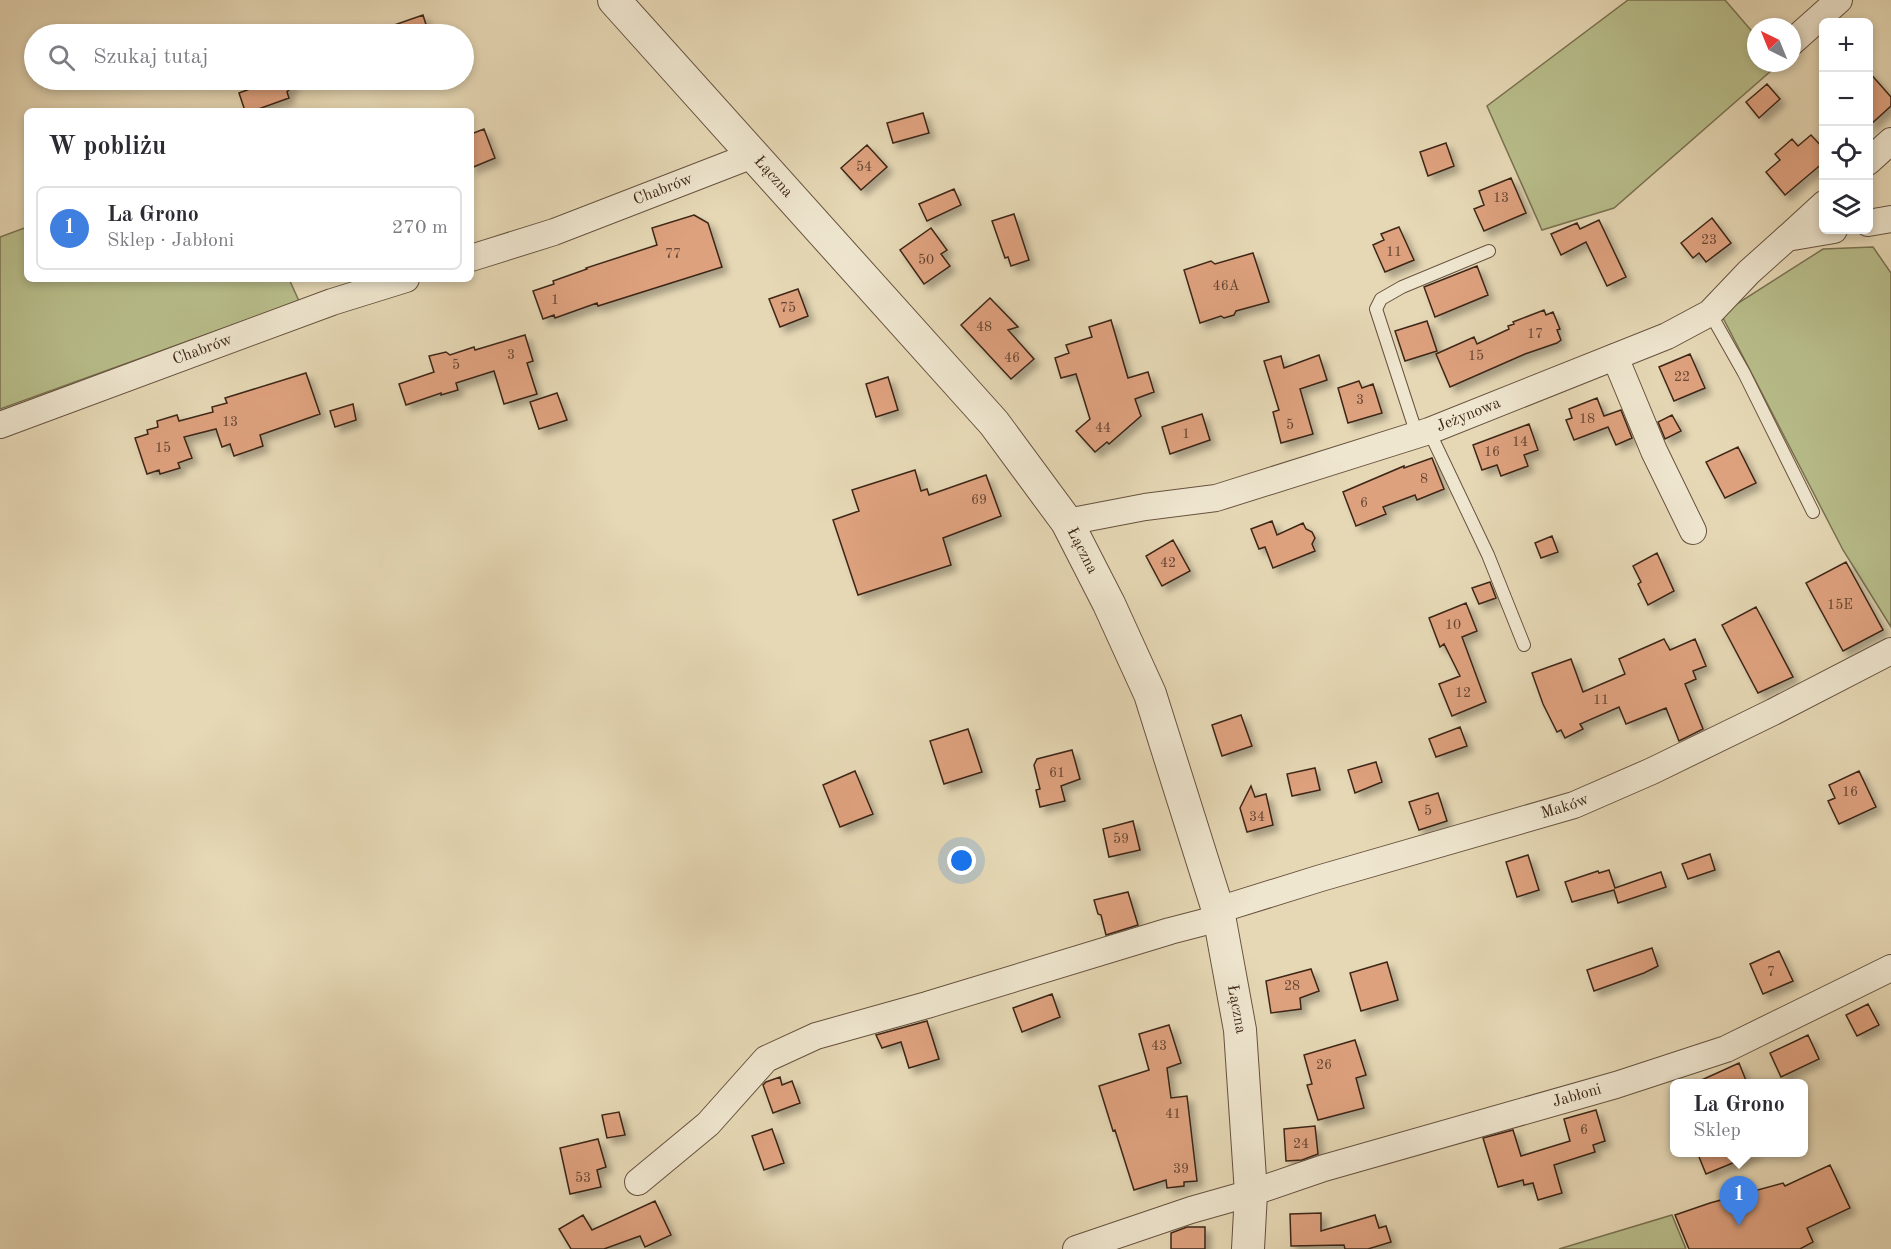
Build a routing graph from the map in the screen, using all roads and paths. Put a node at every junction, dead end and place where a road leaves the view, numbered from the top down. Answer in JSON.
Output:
{"nodes":[{"id":1,"x":614,"y":0,"type":"edge"},
{"id":2,"x":1839,"y":0,"type":"edge"},
{"id":3,"x":1801,"y":34,"type":"edge"},
{"id":4,"x":1891,"y":141,"type":"edge"},
{"id":5,"x":753,"y":155,"type":"junction"},
{"id":6,"x":1873,"y":158,"type":"edge"},
{"id":7,"x":1819,"y":209,"type":"edge"},
{"id":8,"x":1891,"y":219,"type":"edge"},
{"id":9,"x":1873,"y":222,"type":"edge"},
{"id":10,"x":1819,"y":233,"type":"edge"},
{"id":11,"x":1787,"y":238,"type":"junction"},
{"id":12,"x":1489,"y":252,"type":"dead end"},
{"id":13,"x":474,"y":257,"type":"edge"},
{"id":14,"x":396,"y":282,"type":"edge"},
{"id":15,"x":1710,"y":313,"type":"junction"},
{"id":16,"x":1615,"y":357,"type":"junction"},
{"id":17,"x":0,"y":425,"type":"edge"},
{"id":18,"x":1423,"y":433,"type":"junction"},
{"id":19,"x":1813,"y":512,"type":"dead end"},
{"id":20,"x":1067,"y":522,"type":"junction"},
{"id":21,"x":1694,"y":531,"type":"dead end"},
{"id":22,"x":1524,"y":645,"type":"dead end"},
{"id":23,"x":1891,"y":651,"type":"edge"},
{"id":24,"x":1219,"y":914,"type":"junction"},
{"id":25,"x":1891,"y":968,"type":"edge"},
{"id":26,"x":638,"y":1182,"type":"dead end"},
{"id":27,"x":1251,"y":1194,"type":"junction"},
{"id":28,"x":1076,"y":1249,"type":"edge"},
{"id":29,"x":1248,"y":1249,"type":"edge"}],
"edges":[{"from":1,"to":5,"type":"street","name":"Łączna"},
{"from":2,"to":3,"type":"street"},
{"from":4,"to":6,"type":"street"},
{"from":5,"to":13,"type":"street","name":"Chabrów"},
{"from":5,"to":20,"type":"street","name":"Łączna"},
{"from":7,"to":11,"type":"street","name":"Jeżynowa"},
{"from":8,"to":9,"type":"street"},
{"from":10,"to":11,"type":"street"},
{"from":11,"to":15,"type":"street","name":"Jeżynowa"},
{"from":12,"to":18,"type":"lane"},
{"from":14,"to":17,"type":"street","name":"Chabrów"},
{"from":15,"to":16,"type":"street","name":"Jeżynowa"},
{"from":15,"to":19,"type":"lane"},
{"from":16,"to":18,"type":"street","name":"Jeżynowa"},
{"from":16,"to":21,"type":"street"},
{"from":18,"to":20,"type":"street","name":"Jeżynowa"},
{"from":18,"to":22,"type":"lane"},
{"from":20,"to":24,"type":"street","name":"Łączna"},
{"from":23,"to":24,"type":"street","name":"Maków"},
{"from":24,"to":26,"type":"street","name":"Maków"},
{"from":24,"to":27,"type":"street","name":"Łączna"},
{"from":25,"to":27,"type":"street","name":"Jabłoni"},
{"from":27,"to":28,"type":"street","name":"Jabłoni"},
{"from":27,"to":29,"type":"street","name":"Łączna"}]}
